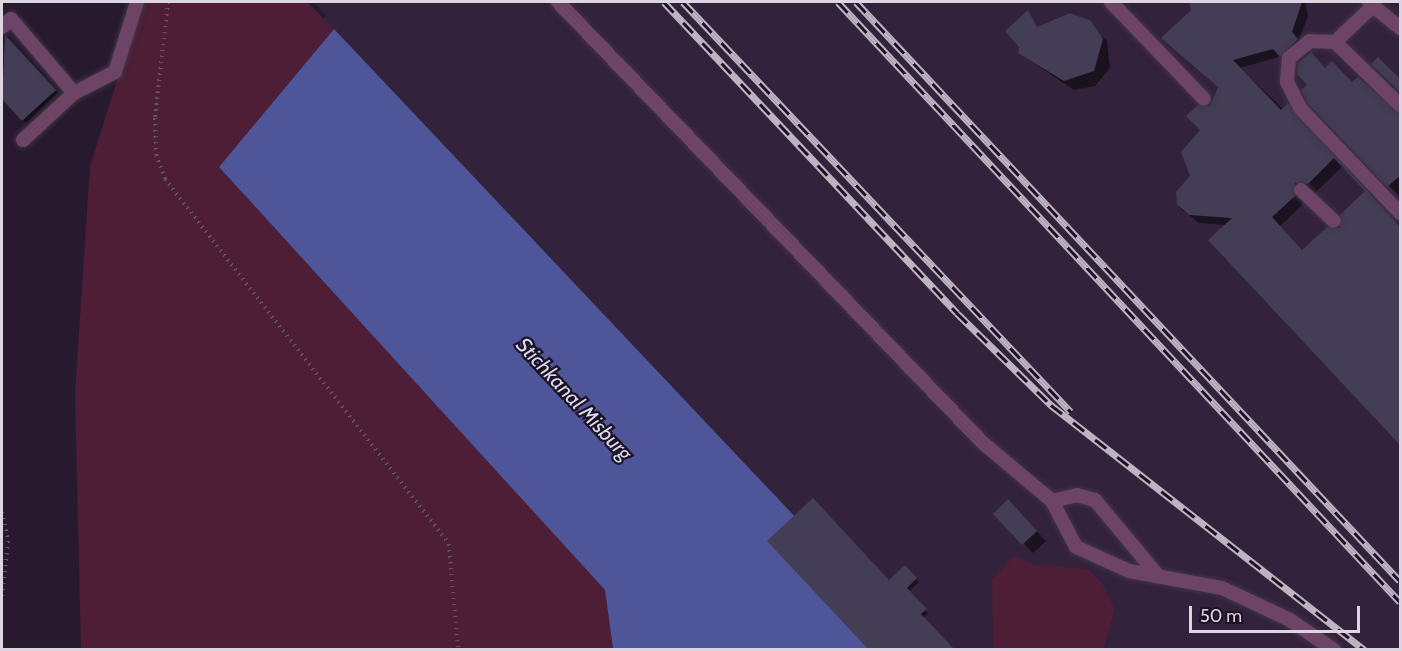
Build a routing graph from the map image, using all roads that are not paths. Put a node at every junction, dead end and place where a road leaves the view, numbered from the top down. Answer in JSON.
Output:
{"nodes":[{"id":1,"x":137,"y":2,"type":"edge"},
{"id":2,"x":558,"y":2,"type":"edge"},
{"id":3,"x":1111,"y":2,"type":"edge"},
{"id":4,"x":1371,"y":4,"type":"edge"},
{"id":5,"x":2,"y":27,"type":"edge"},
{"id":6,"x":1401,"y":27,"type":"edge"},
{"id":7,"x":1335,"y":42,"type":"junction"},
{"id":8,"x":74,"y":93,"type":"junction"},
{"id":9,"x":1204,"y":99,"type":"dead end"},
{"id":10,"x":1401,"y":105,"type":"edge"},
{"id":11,"x":23,"y":140,"type":"dead end"},
{"id":12,"x":1301,"y":190,"type":"dead end"},
{"id":13,"x":1401,"y":213,"type":"edge"},
{"id":14,"x":1334,"y":220,"type":"dead end"},
{"id":15,"x":1052,"y":501,"type":"junction"},
{"id":16,"x":1158,"y":576,"type":"junction"},
{"id":17,"x":1334,"y":650,"type":"edge"}],
"edges":[{"from":1,"to":8,"type":"lane"},
{"from":2,"to":15,"type":"lane"},
{"from":3,"to":9,"type":"lane"},
{"from":4,"to":6,"type":"lane"},
{"from":4,"to":7,"type":"lane"},
{"from":5,"to":8,"type":"lane"},
{"from":7,"to":10,"type":"lane"},
{"from":7,"to":13,"type":"lane"},
{"from":8,"to":11,"type":"lane"},
{"from":12,"to":14,"type":"lane"},
{"from":15,"to":16,"type":"lane"},
{"from":15,"to":16,"type":"lane"},
{"from":16,"to":17,"type":"lane"}]}
